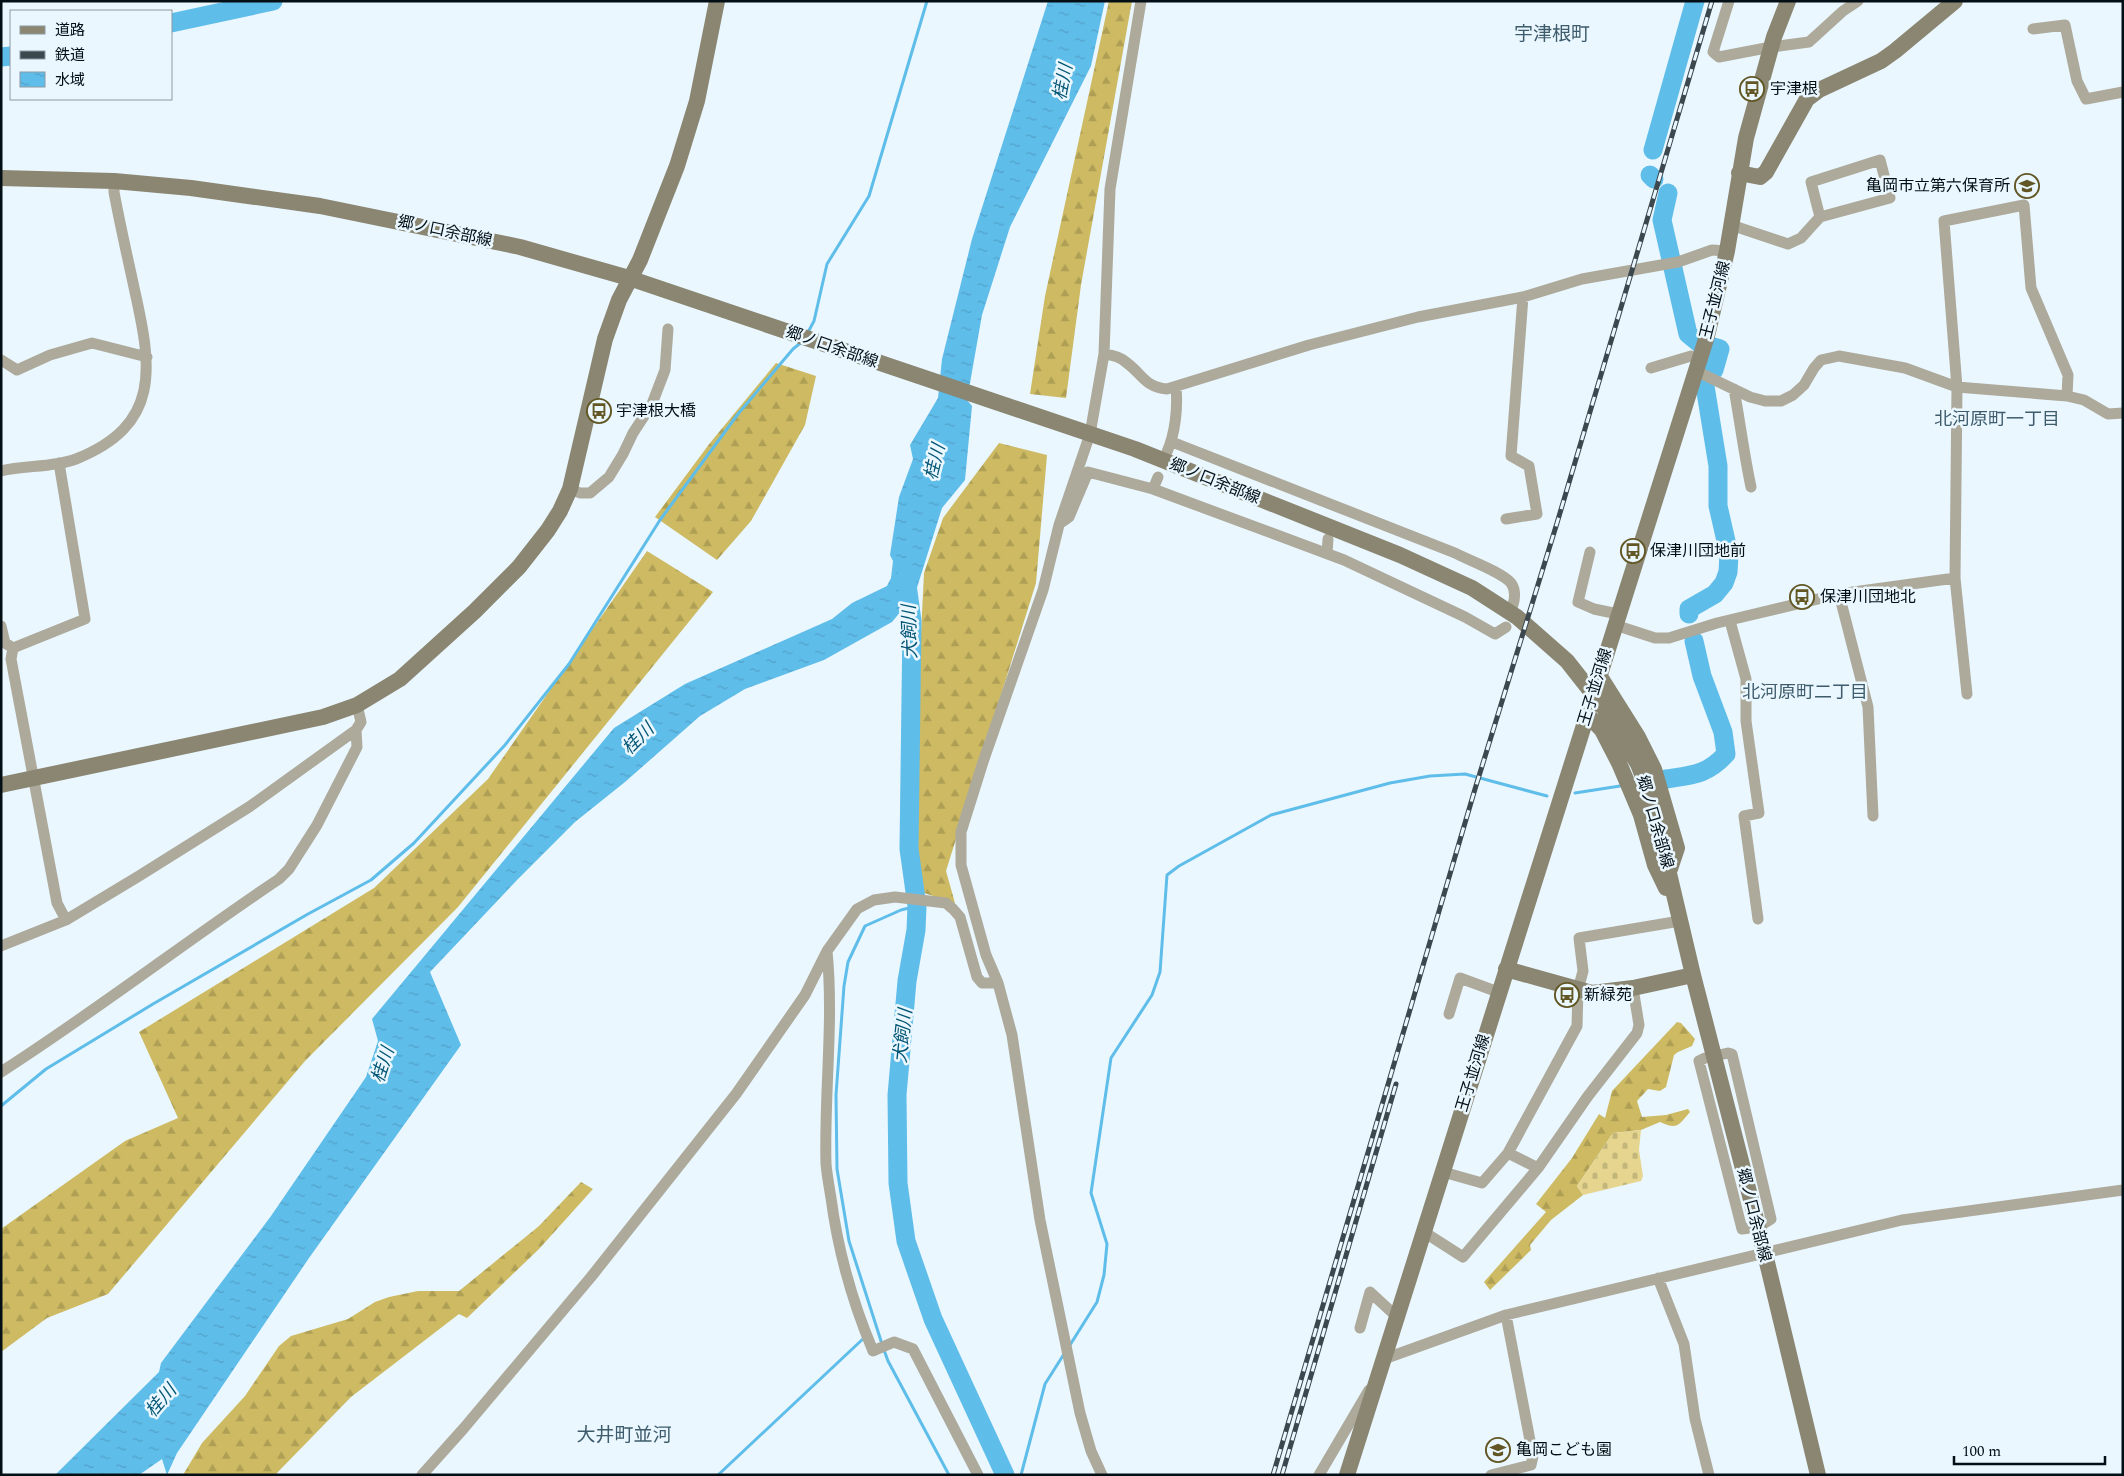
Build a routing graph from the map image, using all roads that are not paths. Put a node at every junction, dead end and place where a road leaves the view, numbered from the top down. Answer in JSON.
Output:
{"nodes":[{"id":1,"x":717,"y":1,"type":"edge"},
{"id":2,"x":1141,"y":1,"type":"edge"},
{"id":3,"x":1729,"y":1,"type":"edge"},
{"id":4,"x":1788,"y":1,"type":"edge"},
{"id":5,"x":1858,"y":1,"type":"edge"},
{"id":6,"x":1955,"y":1,"type":"edge"},
{"id":7,"x":2033,"y":29,"type":"dead end"},
{"id":8,"x":1771,"y":47,"type":"junction"},
{"id":9,"x":2123,"y":92,"type":"edge"},
{"id":10,"x":1739,"y":172,"type":"junction"},
{"id":11,"x":1,"y":178,"type":"edge"},
{"id":12,"x":114,"y":181,"type":"junction"},
{"id":13,"x":1820,"y":217,"type":"junction"},
{"id":14,"x":1731,"y":225,"type":"junction"},
{"id":15,"x":1727,"y":251,"type":"junction"},
{"id":16,"x":629,"y":278,"type":"junction"},
{"id":17,"x":1523,"y":297,"type":"junction"},
{"id":18,"x":668,"y":329,"type":"dead end"},
{"id":19,"x":1104,"y":354,"type":"junction"},
{"id":20,"x":147,"y":357,"type":"junction"},
{"id":21,"x":1,"y":360,"type":"edge"},
{"id":22,"x":1699,"y":362,"type":"junction"},
{"id":23,"x":1650,"y":368,"type":"dead end"},
{"id":24,"x":1957,"y":387,"type":"junction"},
{"id":25,"x":1176,"y":388,"type":"junction"},
{"id":26,"x":1734,"y":389,"type":"junction"},
{"id":27,"x":2067,"y":396,"type":"junction"},
{"id":28,"x":2123,"y":413,"type":"edge"},
{"id":29,"x":1090,"y":434,"type":"junction"},
{"id":30,"x":59,"y":463,"type":"junction"},
{"id":31,"x":1,"y":471,"type":"edge"},
{"id":32,"x":1158,"y":477,"type":"dead end"},
{"id":33,"x":1751,"y":487,"type":"dead end"},
{"id":34,"x":570,"y":488,"type":"junction"},
{"id":35,"x":1152,"y":489,"type":"junction"},
{"id":36,"x":1326,"y":503,"type":"junction"},
{"id":37,"x":1328,"y":518,"type":"dead end"},
{"id":38,"x":1506,"y":519,"type":"dead end"},
{"id":39,"x":1059,"y":525,"type":"junction"},
{"id":40,"x":1328,"y":540,"type":"dead end"},
{"id":41,"x":1590,"y":552,"type":"dead end"},
{"id":42,"x":1327,"y":554,"type":"junction"},
{"id":43,"x":1955,"y":578,"type":"junction"},
{"id":44,"x":1839,"y":594,"type":"junction"},
{"id":45,"x":1512,"y":616,"type":"junction"},
{"id":46,"x":1616,"y":620,"type":"junction"},
{"id":47,"x":1730,"y":620,"type":"junction"},
{"id":48,"x":1,"y":626,"type":"edge"},
{"id":49,"x":13,"y":648,"type":"junction"},
{"id":50,"x":1598,"y":676,"type":"junction"},
{"id":51,"x":1967,"y":694,"type":"dead end"},
{"id":52,"x":357,"y":705,"type":"junction"},
{"id":53,"x":1587,"y":714,"type":"junction"},
{"id":54,"x":356,"y":730,"type":"junction"},
{"id":55,"x":33,"y":778,"type":"junction"},
{"id":56,"x":1,"y":784,"type":"edge"},
{"id":57,"x":1873,"y":816,"type":"dead end"},
{"id":58,"x":1669,"y":871,"type":"junction"},
{"id":59,"x":1679,"y":917,"type":"junction"},
{"id":60,"x":1758,"y":919,"type":"dead end"},
{"id":61,"x":66,"y":920,"type":"junction"},
{"id":62,"x":1,"y":946,"type":"edge"},
{"id":63,"x":827,"y":951,"type":"junction"},
{"id":64,"x":1506,"y":969,"type":"junction"},
{"id":65,"x":1693,"y":975,"type":"junction"},
{"id":66,"x":998,"y":984,"type":"junction"},
{"id":67,"x":1633,"y":988,"type":"junction"},
{"id":68,"x":1578,"y":990,"type":"junction"},
{"id":69,"x":1498,"y":992,"type":"junction"},
{"id":70,"x":1450,"y":1014,"type":"dead end"},
{"id":71,"x":1,"y":1072,"type":"edge"},
{"id":72,"x":1508,"y":1153,"type":"junction"},
{"id":73,"x":1538,"y":1168,"type":"junction"},
{"id":74,"x":1443,"y":1172,"type":"junction"},
{"id":75,"x":2123,"y":1190,"type":"edge"},
{"id":76,"x":1758,"y":1227,"type":"junction"},
{"id":77,"x":1424,"y":1232,"type":"junction"},
{"id":78,"x":1765,"y":1254,"type":"junction"},
{"id":79,"x":1658,"y":1278,"type":"junction"},
{"id":80,"x":1506,"y":1315,"type":"junction"},
{"id":81,"x":1397,"y":1317,"type":"junction"},
{"id":82,"x":1360,"y":1328,"type":"dead end"},
{"id":83,"x":1382,"y":1365,"type":"junction"},
{"id":84,"x":422,"y":1475,"type":"edge"},
{"id":85,"x":978,"y":1475,"type":"edge"},
{"id":86,"x":1102,"y":1475,"type":"edge"},
{"id":87,"x":1319,"y":1475,"type":"edge"},
{"id":88,"x":1347,"y":1475,"type":"edge"},
{"id":89,"x":1491,"y":1475,"type":"edge"},
{"id":90,"x":1709,"y":1475,"type":"edge"},
{"id":91,"x":1818,"y":1475,"type":"edge"}],
"edges":[{"from":1,"to":16,"type":"main road"},
{"from":2,"to":19,"type":"street"},
{"from":3,"to":8,"type":"street"},
{"from":4,"to":8,"type":"main road","name":"王子並河線"},
{"from":5,"to":8,"type":"street"},
{"from":6,"to":10,"type":"main road"},
{"from":7,"to":9,"type":"street"},
{"from":8,"to":10,"type":"main road","name":"王子並河線"},
{"from":10,"to":14,"type":"main road","name":"王子並河線"},
{"from":11,"to":12,"type":"main road","name":"郷ノ口余部線"},
{"from":12,"to":16,"type":"main road","name":"郷ノ口余部線"},
{"from":12,"to":20,"type":"street"},
{"from":13,"to":13,"type":"street"},
{"from":13,"to":14,"type":"street"},
{"from":14,"to":15,"type":"main road","name":"王子並河線"},
{"from":15,"to":17,"type":"street"},
{"from":15,"to":22,"type":"main road","name":"王子並河線"},
{"from":16,"to":29,"type":"main road","name":"郷ノ口余部線"},
{"from":16,"to":34,"type":"main road"},
{"from":17,"to":25,"type":"street"},
{"from":17,"to":38,"type":"street"},
{"from":18,"to":34,"type":"street"},
{"from":19,"to":25,"type":"street"},
{"from":19,"to":29,"type":"street"},
{"from":20,"to":21,"type":"street"},
{"from":20,"to":30,"type":"street"},
{"from":22,"to":23,"type":"street"},
{"from":22,"to":26,"type":"street"},
{"from":22,"to":46,"type":"main road","name":"王子並河線"},
{"from":24,"to":26,"type":"street"},
{"from":24,"to":27,"type":"street"},
{"from":24,"to":27,"type":"street"},
{"from":24,"to":43,"type":"street"},
{"from":25,"to":36,"type":"street"},
{"from":26,"to":33,"type":"street"},
{"from":27,"to":28,"type":"street"},
{"from":29,"to":39,"type":"street"},
{"from":29,"to":45,"type":"main road","name":"郷ノ口余部線"},
{"from":30,"to":31,"type":"street"},
{"from":30,"to":49,"type":"street"},
{"from":32,"to":35,"type":"street"},
{"from":34,"to":52,"type":"main road"},
{"from":35,"to":39,"type":"street"},
{"from":35,"to":42,"type":"street"},
{"from":36,"to":37,"type":"street"},
{"from":36,"to":45,"type":"street"},
{"from":39,"to":66,"type":"street"},
{"from":40,"to":42,"type":"street"},
{"from":41,"to":46,"type":"street"},
{"from":42,"to":45,"type":"street"},
{"from":43,"to":44,"type":"street"},
{"from":43,"to":51,"type":"street"},
{"from":44,"to":47,"type":"street"},
{"from":44,"to":57,"type":"street"},
{"from":45,"to":58,"type":"main road","name":"郷ノ口余部線"},
{"from":46,"to":47,"type":"street"},
{"from":46,"to":50,"type":"main road","name":"王子並河線"},
{"from":47,"to":60,"type":"street"},
{"from":48,"to":49,"type":"street"},
{"from":49,"to":55,"type":"street"},
{"from":50,"to":53,"type":"main road","name":"王子並河線"},
{"from":50,"to":58,"type":"main road"},
{"from":52,"to":54,"type":"street"},
{"from":52,"to":55,"type":"main road"},
{"from":53,"to":59,"type":"main road"},
{"from":53,"to":64,"type":"main road","name":"王子並河線"},
{"from":54,"to":61,"type":"street"},
{"from":54,"to":71,"type":"street"},
{"from":55,"to":56,"type":"main road"},
{"from":55,"to":61,"type":"street"},
{"from":58,"to":59,"type":"main road","name":"郷ノ口余部線"},
{"from":59,"to":65,"type":"main road","name":"郷ノ口余部線"},
{"from":59,"to":68,"type":"street"},
{"from":61,"to":62,"type":"street"},
{"from":63,"to":66,"type":"street"},
{"from":63,"to":84,"type":"street"},
{"from":63,"to":85,"type":"street"},
{"from":64,"to":68,"type":"main road"},
{"from":64,"to":69,"type":"main road","name":"王子並河線"},
{"from":65,"to":67,"type":"main road"},
{"from":65,"to":76,"type":"main road","name":"郷ノ口余部線"},
{"from":66,"to":86,"type":"street"},
{"from":67,"to":68,"type":"main road"},
{"from":67,"to":73,"type":"street"},
{"from":68,"to":72,"type":"street"},
{"from":69,"to":70,"type":"street"},
{"from":69,"to":74,"type":"main road","name":"王子並河線"},
{"from":72,"to":73,"type":"street"},
{"from":72,"to":74,"type":"street"},
{"from":73,"to":77,"type":"street"},
{"from":74,"to":77,"type":"main road","name":"王子並河線"},
{"from":75,"to":78,"type":"street"},
{"from":76,"to":76,"type":"street"},
{"from":76,"to":78,"type":"main road","name":"郷ノ口余部線"},
{"from":77,"to":81,"type":"main road","name":"王子並河線"},
{"from":78,"to":79,"type":"street"},
{"from":78,"to":91,"type":"main road","name":"郷ノ口余部線"},
{"from":79,"to":80,"type":"street"},
{"from":79,"to":90,"type":"street"},
{"from":80,"to":83,"type":"street"},
{"from":80,"to":89,"type":"street"},
{"from":81,"to":82,"type":"street"},
{"from":81,"to":83,"type":"main road","name":"王子並河線"},
{"from":83,"to":87,"type":"street"},
{"from":83,"to":88,"type":"main road","name":"王子並河線"}]}
